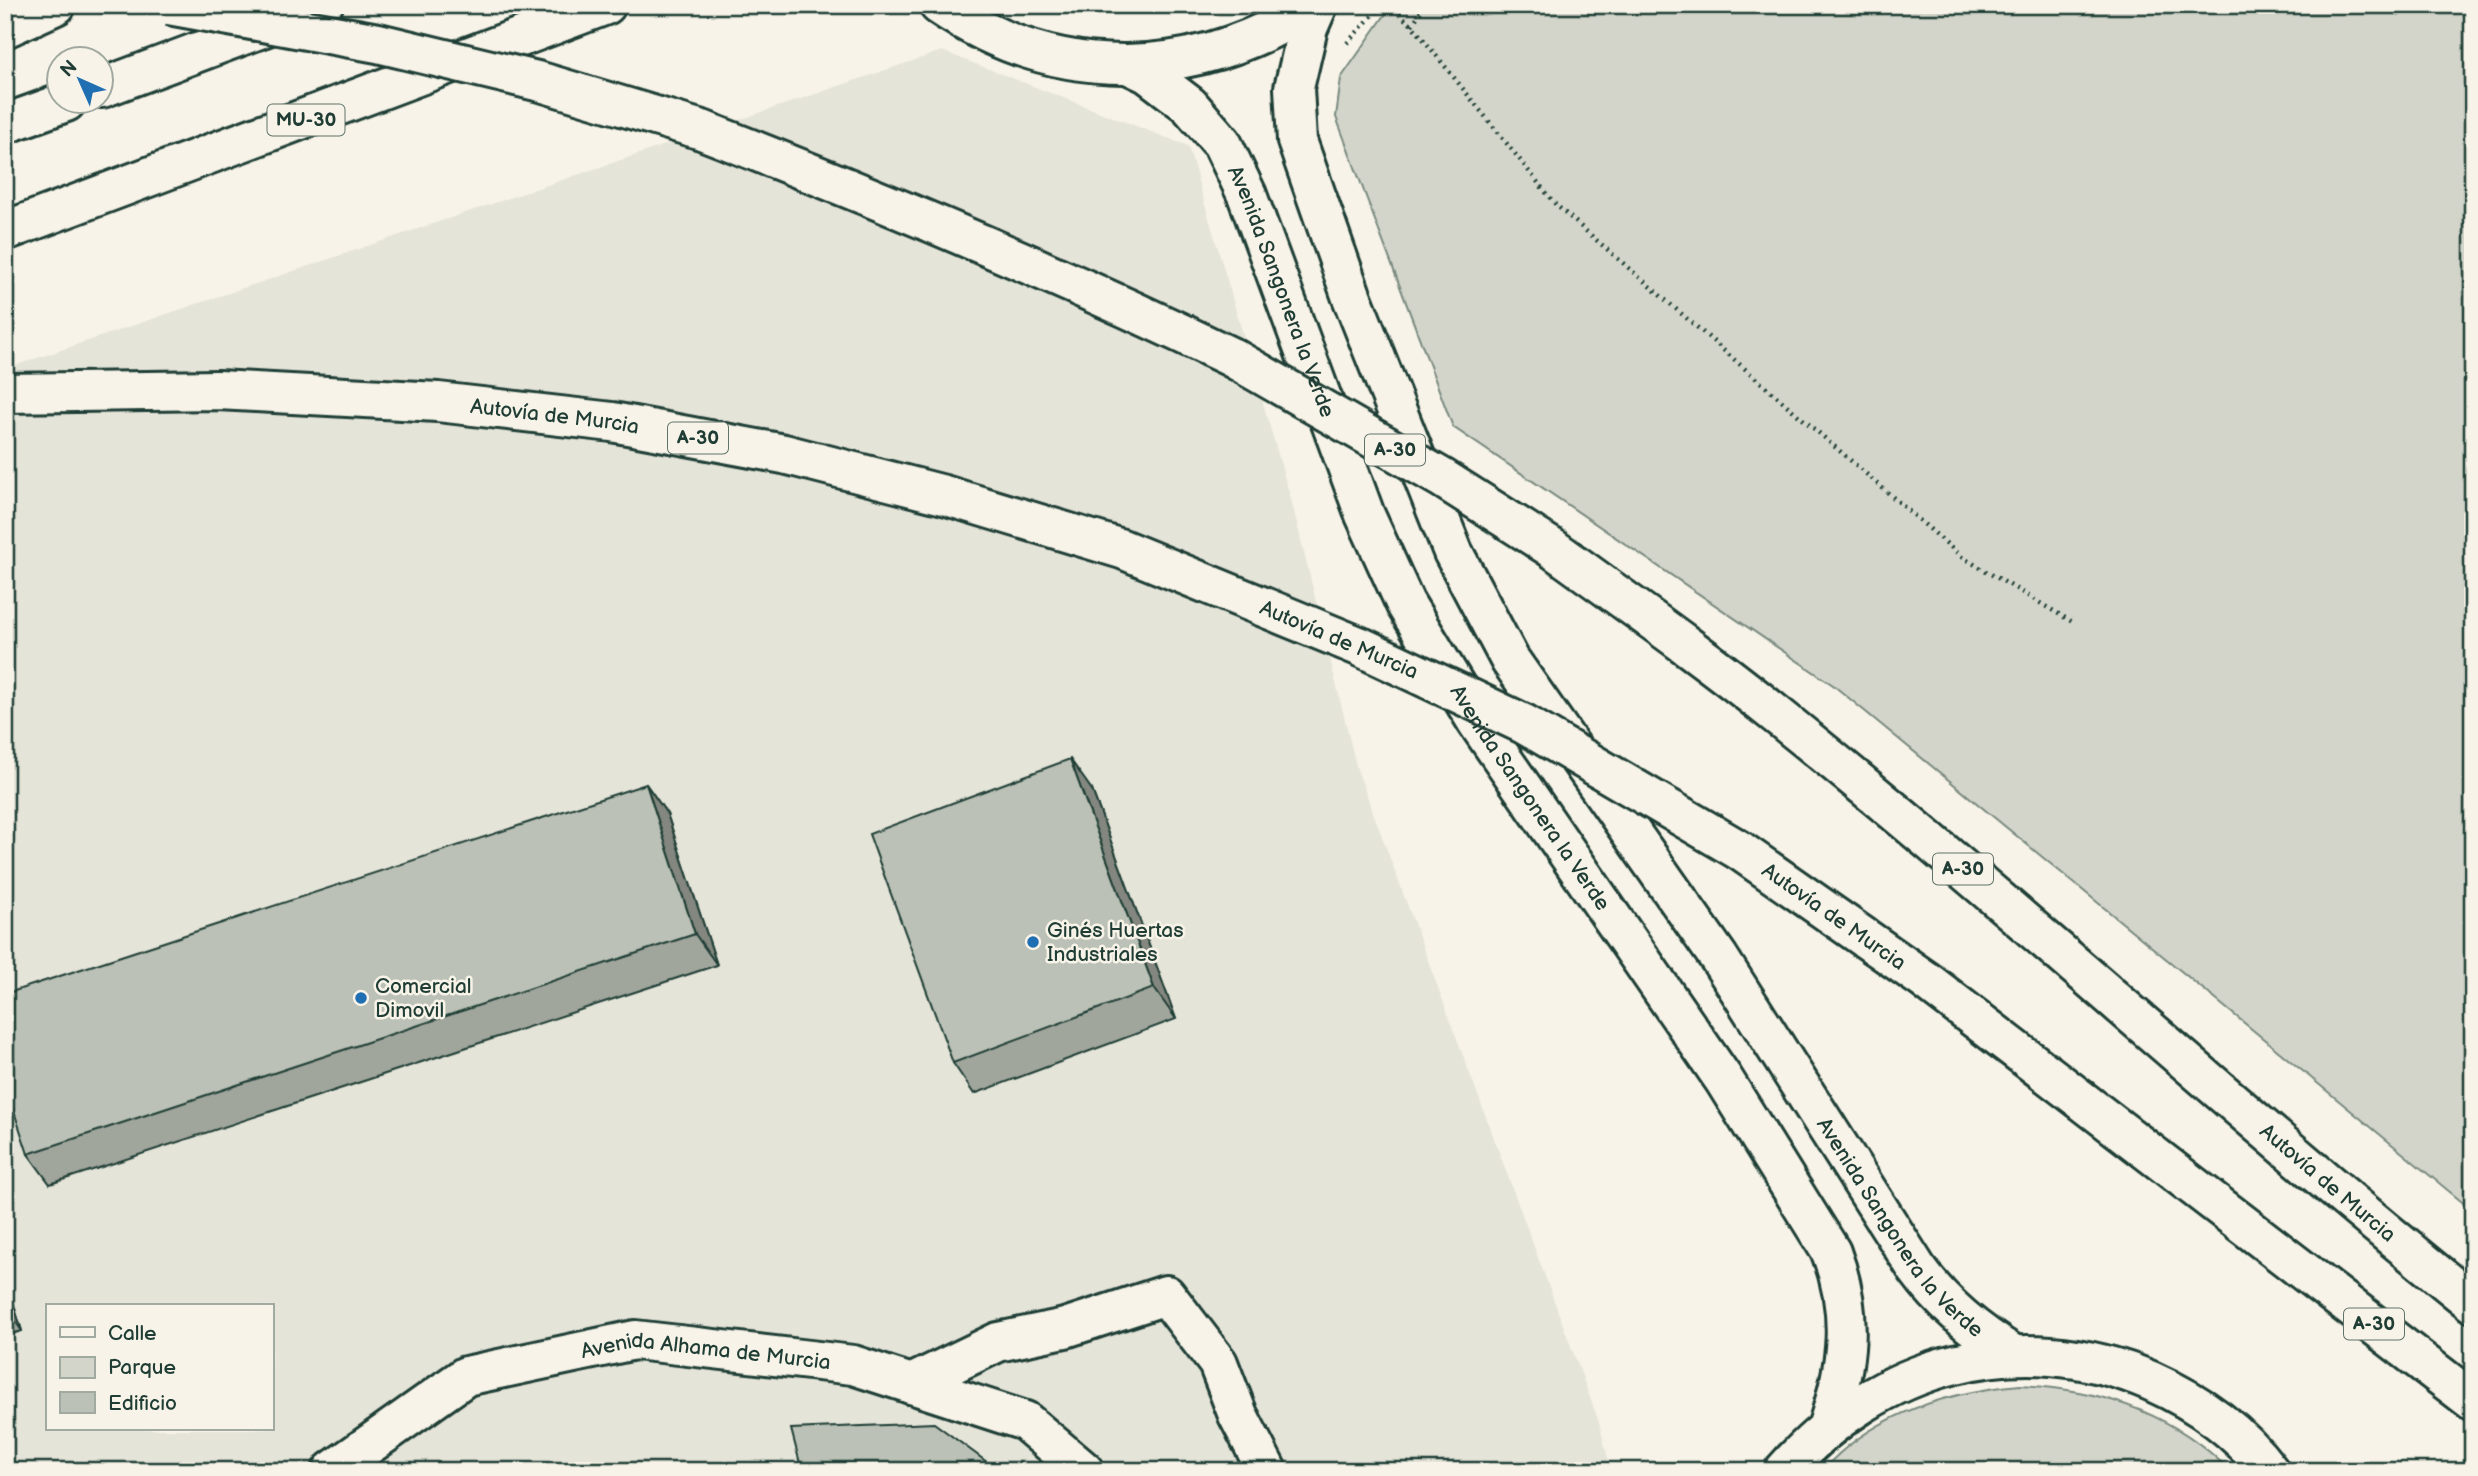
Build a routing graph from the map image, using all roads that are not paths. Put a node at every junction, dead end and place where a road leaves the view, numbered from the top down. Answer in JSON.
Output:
{"nodes":[{"id":1,"x":56,"y":5,"type":"edge"},
{"id":2,"x":169,"y":5,"type":"edge"},
{"id":3,"x":323,"y":5,"type":"edge"},
{"id":4,"x":606,"y":5,"type":"edge"},
{"id":5,"x":939,"y":5,"type":"edge"},
{"id":6,"x":1312,"y":5,"type":"edge"},
{"id":7,"x":1318,"y":5,"type":"edge"},
{"id":8,"x":5,"y":28,"type":"edge"},
{"id":9,"x":1130,"y":65,"type":"junction"},
{"id":10,"x":116,"y":83,"type":"edge"},
{"id":11,"x":46,"y":109,"type":"edge"},
{"id":12,"x":5,"y":124,"type":"edge"},
{"id":13,"x":5,"y":231,"type":"edge"},
{"id":14,"x":5,"y":393,"type":"edge"},
{"id":15,"x":2473,"y":1303,"type":"edge"},
{"id":16,"x":2014,"y":1355,"type":"junction"},
{"id":17,"x":911,"y":1384,"type":"junction"},
{"id":18,"x":2463,"y":1394,"type":"edge"},
{"id":19,"x":1828,"y":1425,"type":"junction"},
{"id":20,"x":336,"y":1468,"type":"edge"},
{"id":21,"x":1084,"y":1471,"type":"edge"},
{"id":22,"x":1267,"y":1471,"type":"edge"},
{"id":23,"x":1784,"y":1471,"type":"edge"},
{"id":24,"x":2269,"y":1471,"type":"edge"}],
"edges":[{"from":1,"to":8,"type":"main road"},
{"from":2,"to":15,"type":"main road","name":"Autovía de Murcia","number":"A-30","bridge":true},
{"from":3,"to":10,"type":"main road"},
{"from":4,"to":13,"type":"main road","number":"MU-30"},
{"from":5,"to":9,"type":"main road"},
{"from":6,"to":9,"type":"main road"},
{"from":7,"to":16,"type":"main road","name":"Avenida Sangonera la Verde"},
{"from":9,"to":19,"type":"main road","name":"Avenida Sangonera la Verde"},
{"from":11,"to":12,"type":"main road"},
{"from":14,"to":18,"type":"main road","name":"Autovía de Murcia","number":"A-30","bridge":true},
{"from":16,"to":19,"type":"main road"},
{"from":16,"to":24,"type":"main road"},
{"from":17,"to":20,"type":"main road","name":"Avenida Alhama de Murcia"},
{"from":17,"to":21,"type":"main road","name":"Avenida Alhama de Murcia"},
{"from":17,"to":22,"type":"main road"},
{"from":19,"to":23,"type":"main road"}]}
